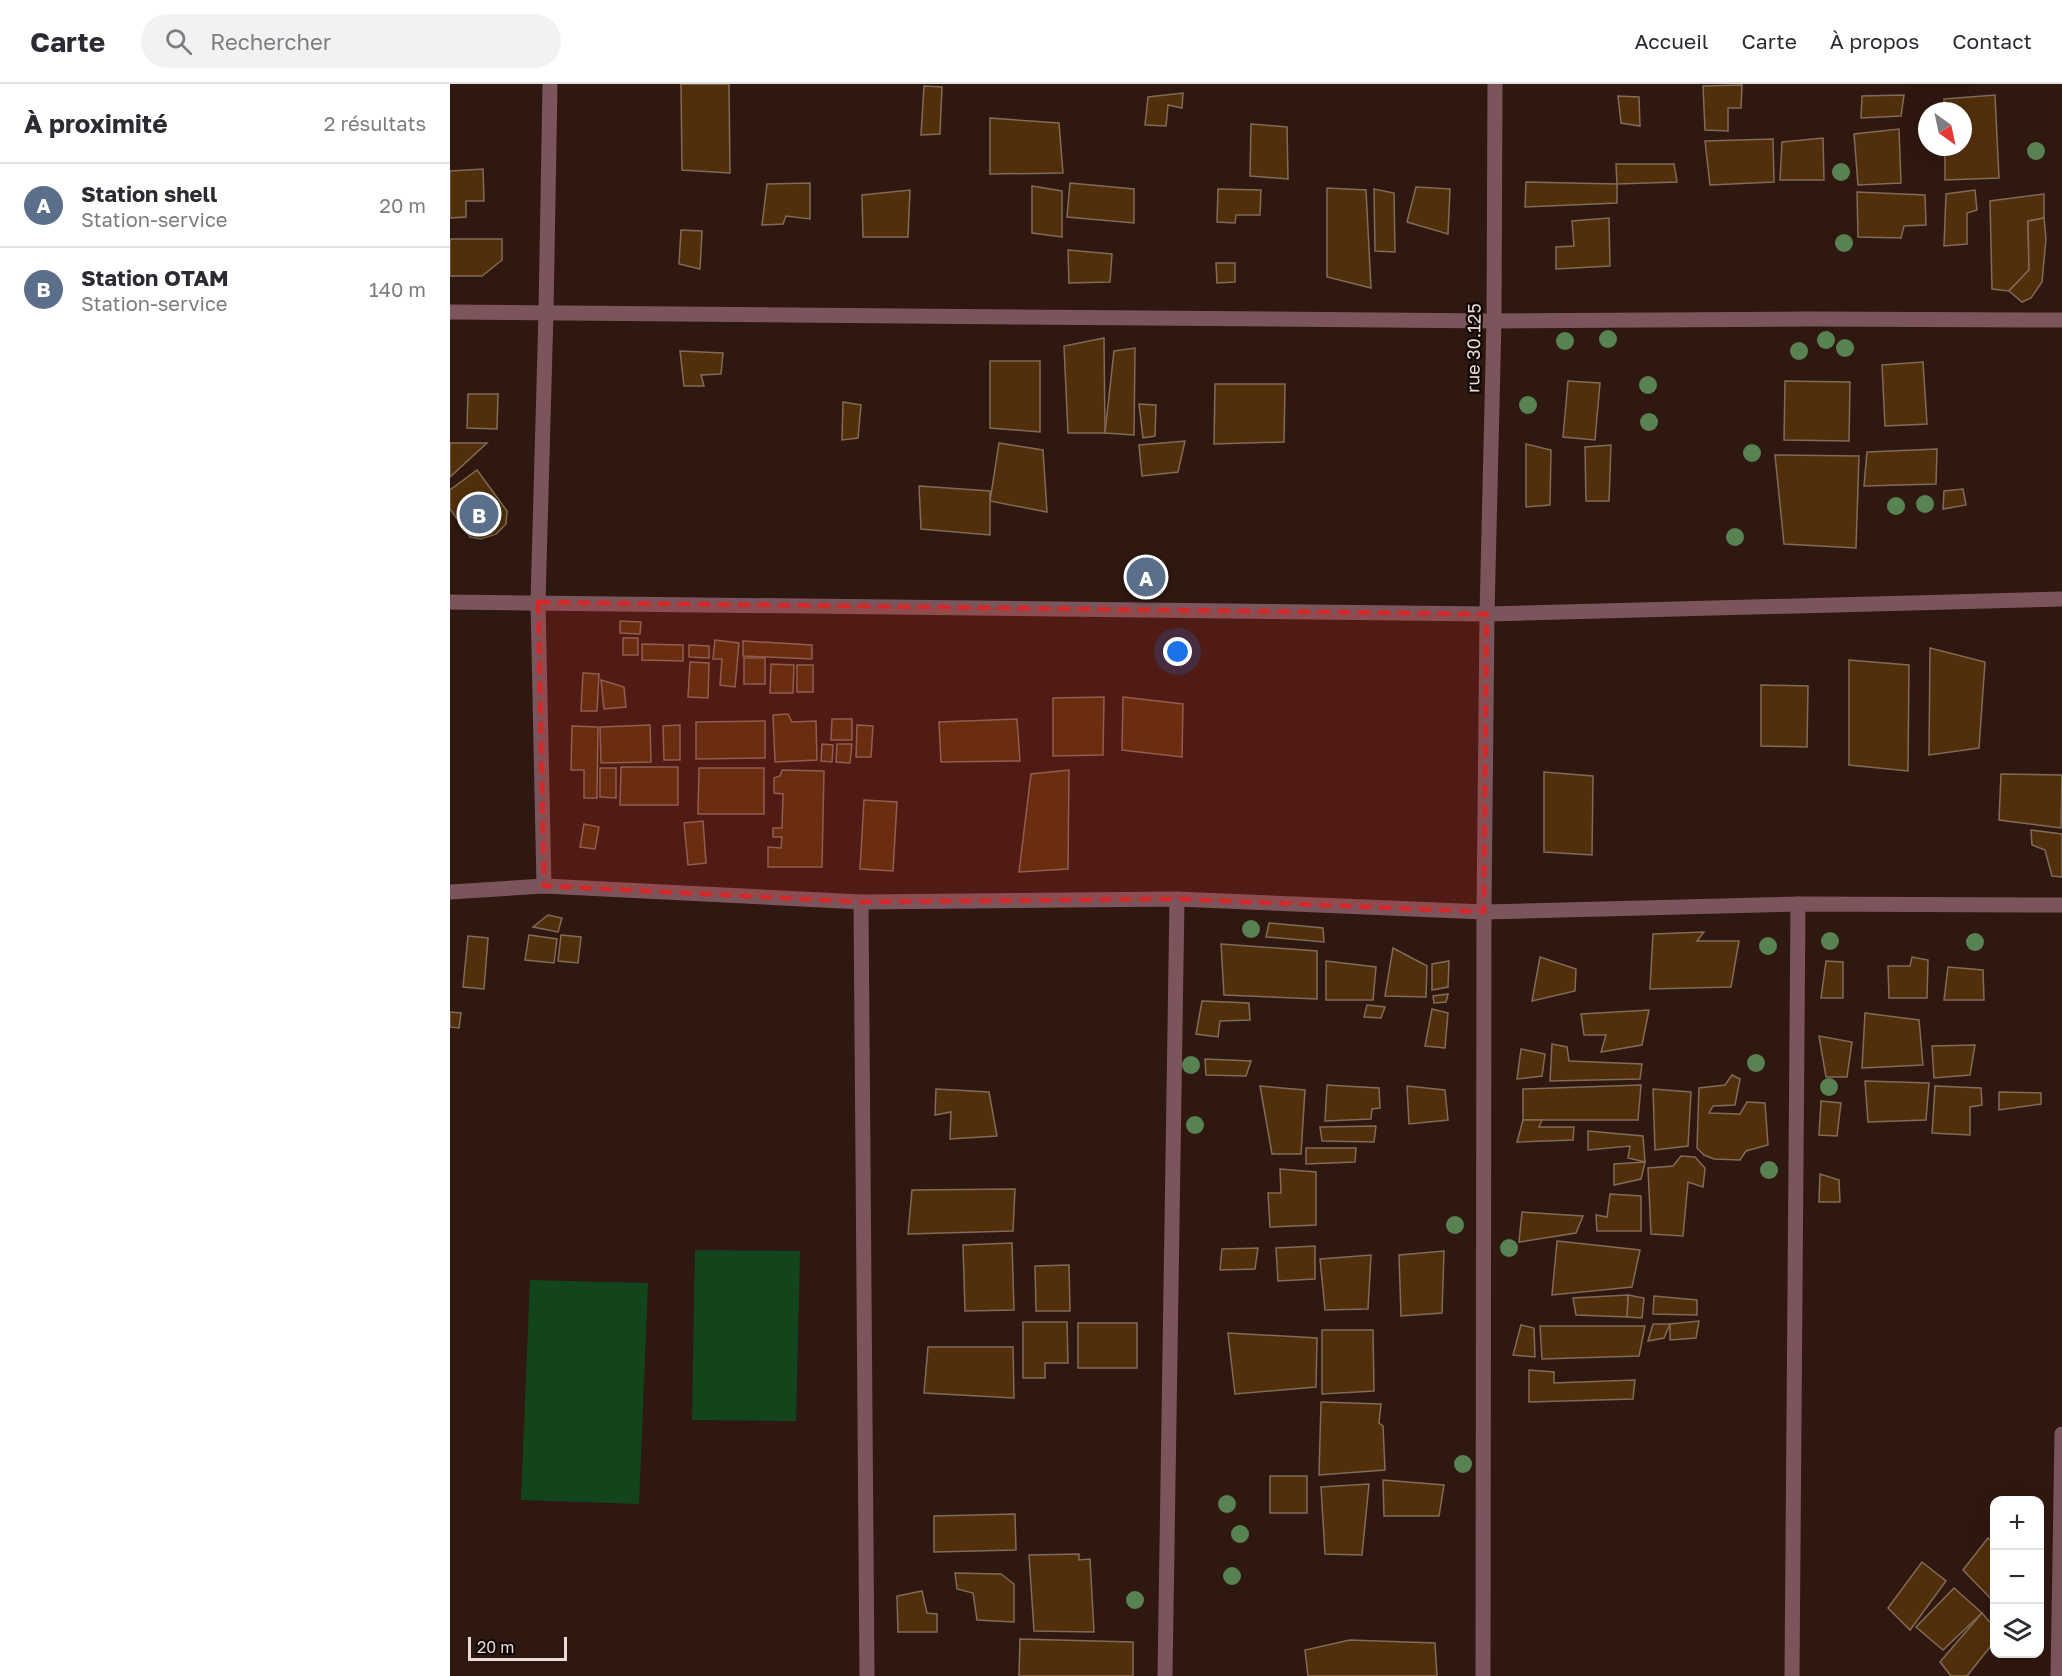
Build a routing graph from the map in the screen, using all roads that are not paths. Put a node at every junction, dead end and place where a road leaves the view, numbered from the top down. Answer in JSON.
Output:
{"nodes":[{"id":1,"x":550,"y":84,"type":"edge"},
{"id":2,"x":1495,"y":84,"type":"edge"},
{"id":3,"x":450,"y":312,"type":"edge"},
{"id":4,"x":546,"y":312,"type":"junction"},
{"id":5,"x":2062,"y":320,"type":"edge"},
{"id":6,"x":1494,"y":321,"type":"junction"},
{"id":7,"x":2062,"y":599,"type":"edge"},
{"id":8,"x":450,"y":602,"type":"edge"},
{"id":9,"x":538,"y":602,"type":"junction"},
{"id":10,"x":1487,"y":614,"type":"junction"},
{"id":11,"x":544,"y":886,"type":"junction"},
{"id":12,"x":450,"y":892,"type":"edge"},
{"id":13,"x":1177,"y":899,"type":"junction"},
{"id":14,"x":861,"y":902,"type":"junction"},
{"id":15,"x":1798,"y":904,"type":"junction"},
{"id":16,"x":2062,"y":905,"type":"edge"},
{"id":17,"x":1484,"y":912,"type":"junction"},
{"id":18,"x":2062,"y":1434,"type":"edge"},
{"id":19,"x":867,"y":1676,"type":"edge"},
{"id":20,"x":1165,"y":1676,"type":"edge"},
{"id":21,"x":1483,"y":1676,"type":"edge"},
{"id":22,"x":1792,"y":1676,"type":"edge"},
{"id":23,"x":2058,"y":1676,"type":"edge"}],
"edges":[{"from":1,"to":4,"type":"street"},
{"from":2,"to":6,"type":"street","name":"rue 30.125"},
{"from":3,"to":4,"type":"street"},
{"from":4,"to":6,"type":"street"},
{"from":4,"to":9,"type":"street"},
{"from":5,"to":6,"type":"street"},
{"from":6,"to":10,"type":"street","name":"rue 30.125"},
{"from":7,"to":10,"type":"street"},
{"from":8,"to":9,"type":"street"},
{"from":9,"to":10,"type":"street"},
{"from":9,"to":11,"type":"street"},
{"from":10,"to":17,"type":"street","name":"rue 30.125"},
{"from":11,"to":12,"type":"street"},
{"from":11,"to":14,"type":"street"},
{"from":13,"to":14,"type":"street"},
{"from":13,"to":17,"type":"street"},
{"from":13,"to":20,"type":"street"},
{"from":14,"to":19,"type":"street"},
{"from":15,"to":16,"type":"street"},
{"from":15,"to":17,"type":"street"},
{"from":15,"to":22,"type":"street"},
{"from":17,"to":21,"type":"street","name":"rue 30.125"},
{"from":18,"to":23,"type":"street"}]}
